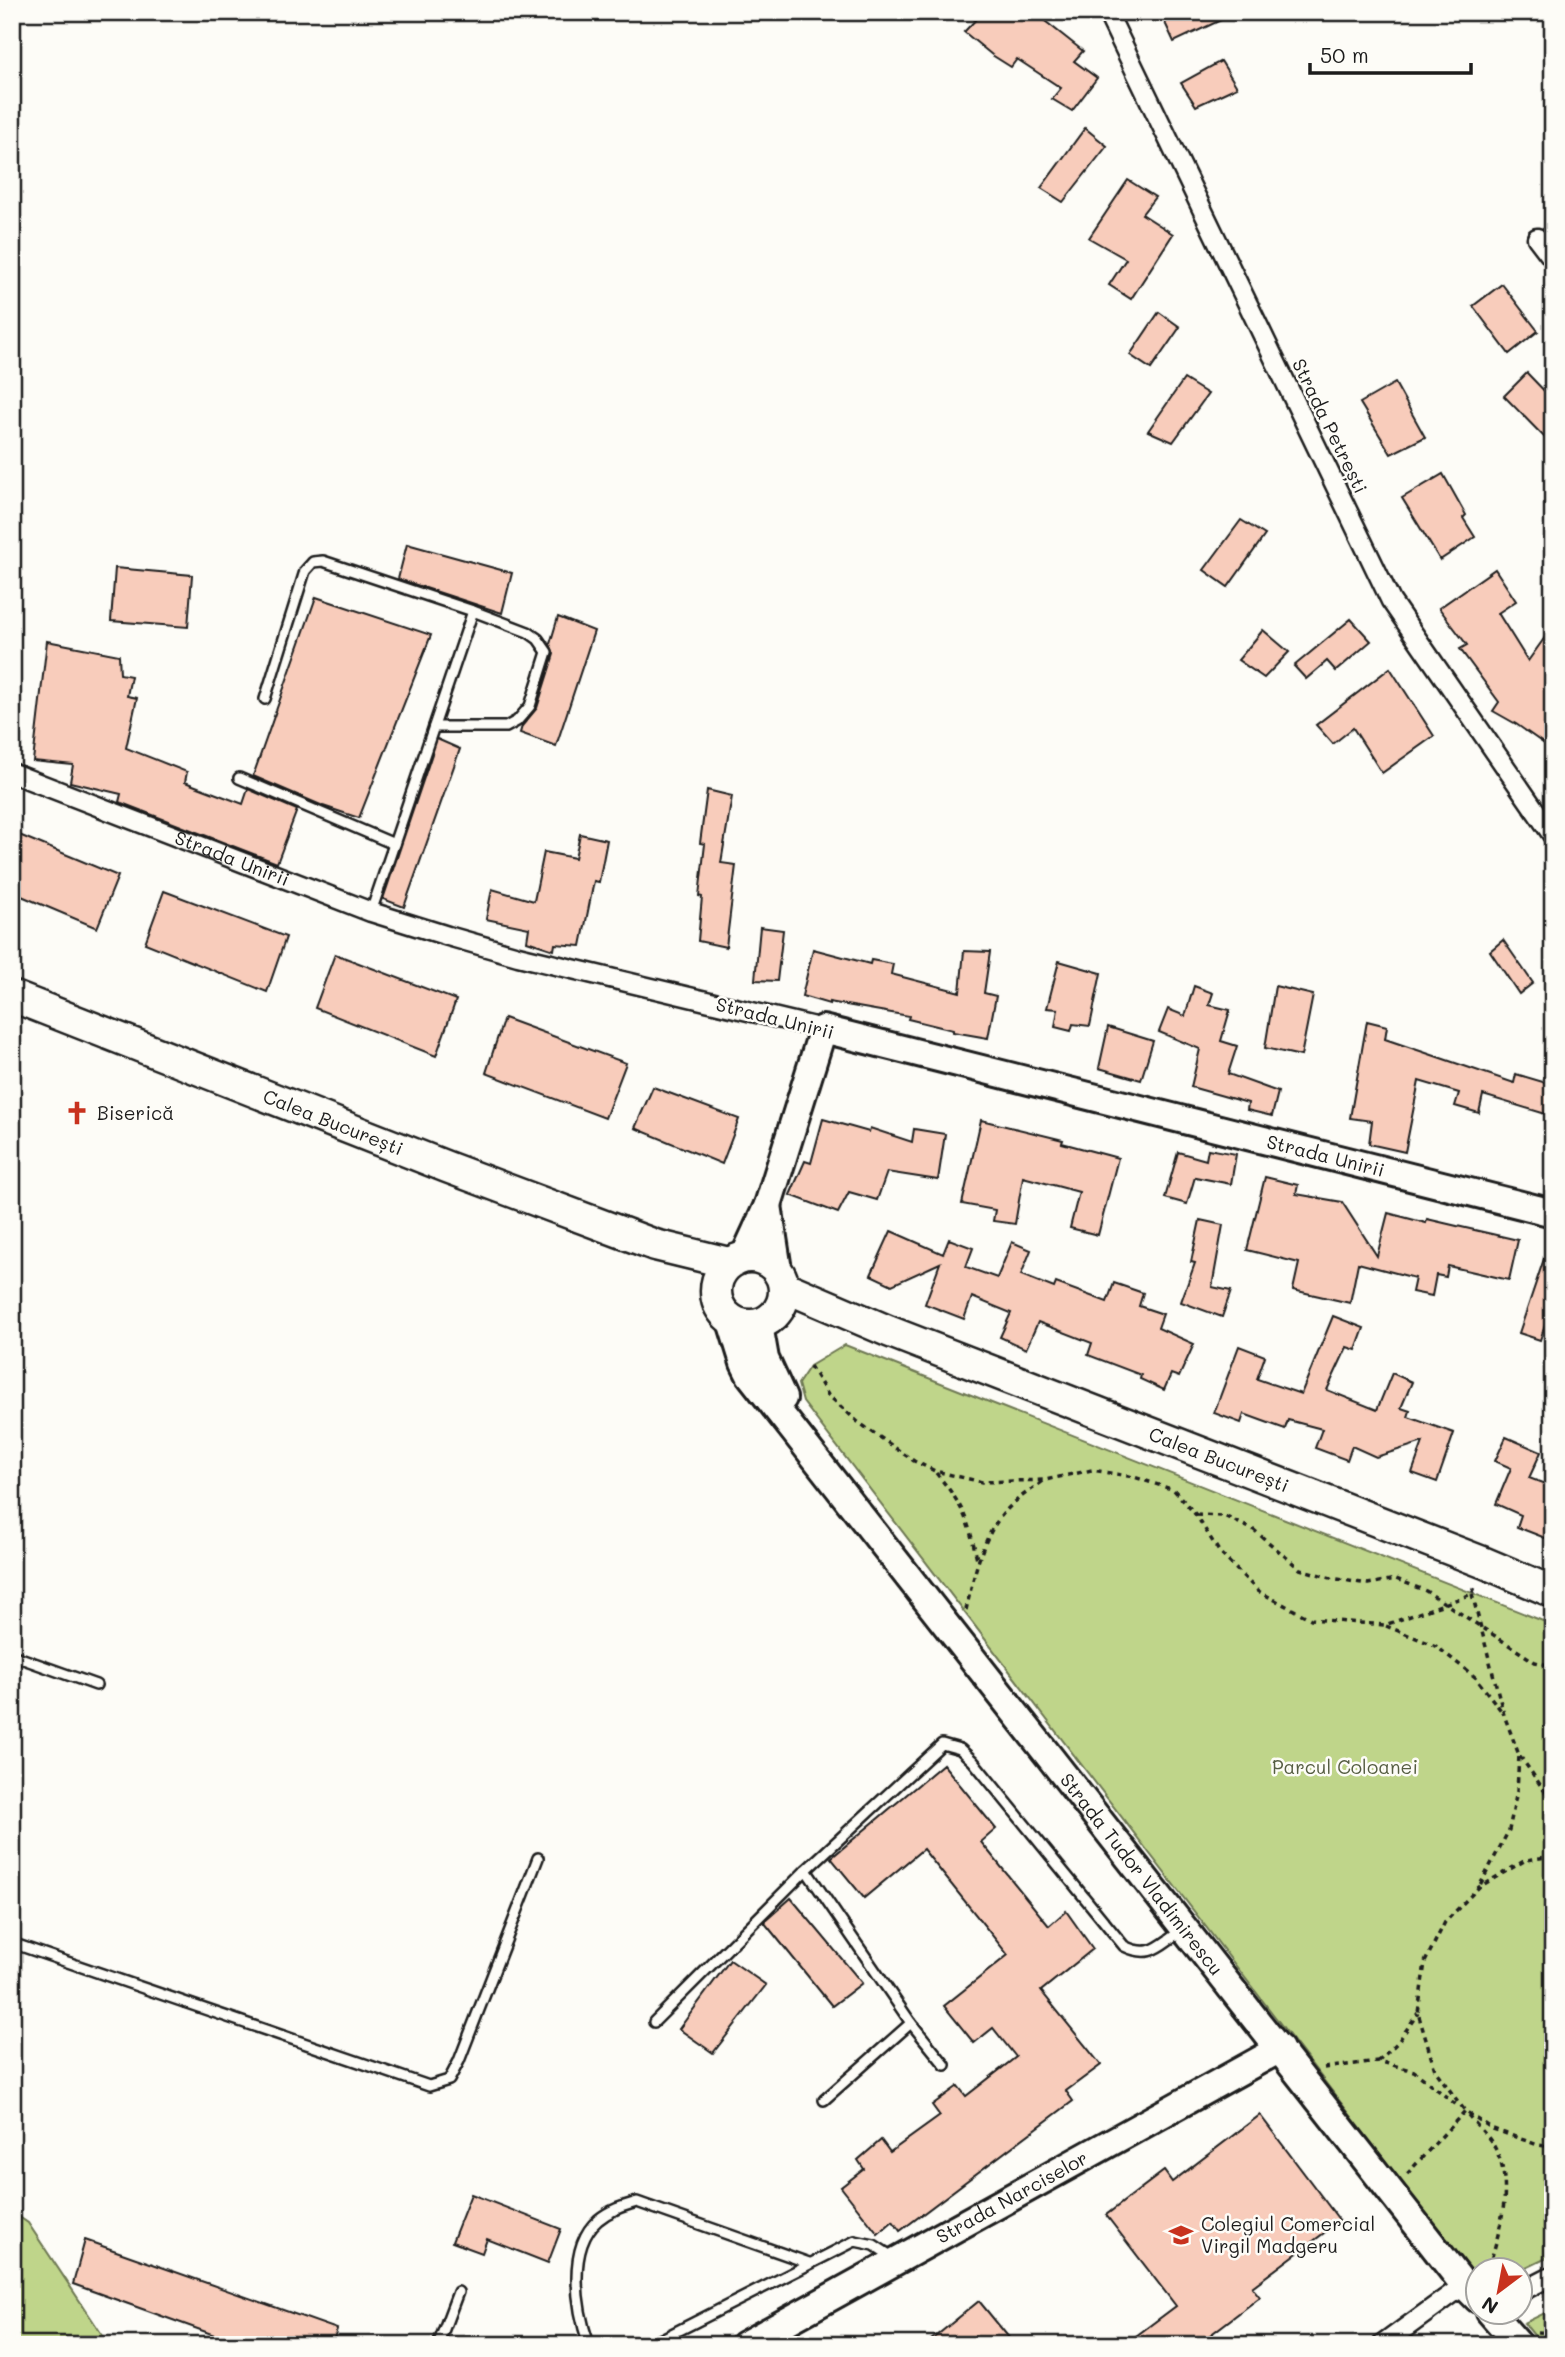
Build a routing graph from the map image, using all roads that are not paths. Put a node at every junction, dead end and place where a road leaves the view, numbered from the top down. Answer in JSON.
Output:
{"nodes":[{"id":1,"x":1107,"y":12,"type":"edge"},
{"id":2,"x":1537,"y":238,"type":"dead end"},
{"id":3,"x":1553,"y":259,"type":"edge"},
{"id":4,"x":473,"y":611,"type":"junction"},
{"id":5,"x":265,"y":699,"type":"dead end"},
{"id":6,"x":434,"y":727,"type":"junction"},
{"id":7,"x":12,"y":773,"type":"edge"},
{"id":8,"x":239,"y":778,"type":"dead end"},
{"id":9,"x":1553,"y":836,"type":"edge"},
{"id":10,"x":394,"y":844,"type":"junction"},
{"id":11,"x":371,"y":912,"type":"junction"},
{"id":12,"x":12,"y":996,"type":"edge"},
{"id":13,"x":822,"y":1029,"type":"junction"},
{"id":14,"x":768,"y":1205,"type":"junction"},
{"id":15,"x":1553,"y":1213,"type":"edge"},
{"id":16,"x":654,"y":1245,"type":"junction"},
{"id":17,"x":736,"y":1260,"type":"junction"},
{"id":18,"x":775,"y":1299,"type":"junction"},
{"id":19,"x":723,"y":1308,"type":"junction"},
{"id":20,"x":808,"y":1447,"type":"junction"},
{"id":21,"x":1553,"y":1592,"type":"edge"},
{"id":22,"x":12,"y":1655,"type":"edge"},
{"id":23,"x":96,"y":1685,"type":"dead end"},
{"id":24,"x":538,"y":1858,"type":"dead end"},
{"id":25,"x":806,"y":1870,"type":"junction"},
{"id":26,"x":1185,"y":1928,"type":"junction"},
{"id":27,"x":12,"y":1943,"type":"edge"},
{"id":28,"x":654,"y":2022,"type":"dead end"},
{"id":29,"x":912,"y":2023,"type":"junction"},
{"id":30,"x":1280,"y":2049,"type":"junction"},
{"id":31,"x":945,"y":2065,"type":"dead end"},
{"id":32,"x":824,"y":2099,"type":"dead end"},
{"id":33,"x":898,"y":2261,"type":"junction"},
{"id":34,"x":809,"y":2263,"type":"junction"},
{"id":35,"x":1553,"y":2275,"type":"edge"},
{"id":36,"x":1464,"y":2283,"type":"edge"},
{"id":37,"x":1534,"y":2285,"type":"edge"},
{"id":38,"x":458,"y":2292,"type":"dead end"},
{"id":39,"x":1464,"y":2296,"type":"edge"},
{"id":40,"x":1503,"y":2326,"type":"edge"},
{"id":41,"x":438,"y":2345,"type":"edge"},
{"id":42,"x":589,"y":2345,"type":"edge"},
{"id":43,"x":650,"y":2345,"type":"edge"},
{"id":44,"x":744,"y":2345,"type":"edge"},
{"id":45,"x":1382,"y":2345,"type":"edge"},
{"id":46,"x":1520,"y":2345,"type":"edge"}],
"edges":[{"from":1,"to":9,"type":"street","name":"Strada Petrești"},
{"from":2,"to":3,"type":"street"},
{"from":4,"to":5,"type":"lane"},
{"from":4,"to":6,"type":"lane"},
{"from":4,"to":6,"type":"lane"},
{"from":6,"to":10,"type":"lane"},
{"from":7,"to":11,"type":"street","name":"Strada Unirii"},
{"from":8,"to":10,"type":"lane"},
{"from":10,"to":11,"type":"lane"},
{"from":11,"to":13,"type":"street","name":"Strada Unirii"},
{"from":12,"to":16,"type":"main road","name":"Calea București"},
{"from":13,"to":14,"type":"main road"},
{"from":13,"to":15,"type":"main road","name":"Strada Unirii"},
{"from":14,"to":17,"type":"main road"},
{"from":14,"to":18,"type":"main road","name":"Strada Tudor Vladimirescu"},
{"from":16,"to":17,"type":"main road","name":"Calea București"},
{"from":16,"to":19,"type":"main road","name":"Calea București"},
{"from":17,"to":18,"type":"main road","name":"Calea București"},
{"from":17,"to":19,"type":"main road"},
{"from":18,"to":19,"type":"main road","name":"Calea București"},
{"from":18,"to":20,"type":"main road","name":"Strada Tudor Vladimirescu"},
{"from":18,"to":21,"type":"main road","name":"Calea București"},
{"from":19,"to":20,"type":"main road","name":"Strada Tudor Vladimirescu"},
{"from":20,"to":26,"type":"main road","name":"Strada Tudor Vladimirescu"},
{"from":22,"to":23,"type":"lane"},
{"from":24,"to":27,"type":"lane"},
{"from":25,"to":26,"type":"lane"},
{"from":25,"to":28,"type":"lane"},
{"from":25,"to":29,"type":"lane"},
{"from":26,"to":30,"type":"main road","name":"Strada Tudor Vladimirescu"},
{"from":29,"to":31,"type":"lane"},
{"from":29,"to":32,"type":"lane"},
{"from":30,"to":33,"type":"main road","name":"Strada Narciselor"},
{"from":30,"to":36,"type":"main road","name":"Strada Tudor Vladimirescu"},
{"from":33,"to":34,"type":"lane"},
{"from":33,"to":44,"type":"main road","name":"Strada Narciselor"},
{"from":34,"to":42,"type":"lane"},
{"from":34,"to":43,"type":"lane"},
{"from":35,"to":37,"type":"street"},
{"from":38,"to":41,"type":"lane"},
{"from":39,"to":45,"type":"street"},
{"from":40,"to":46,"type":"main road"}]}
